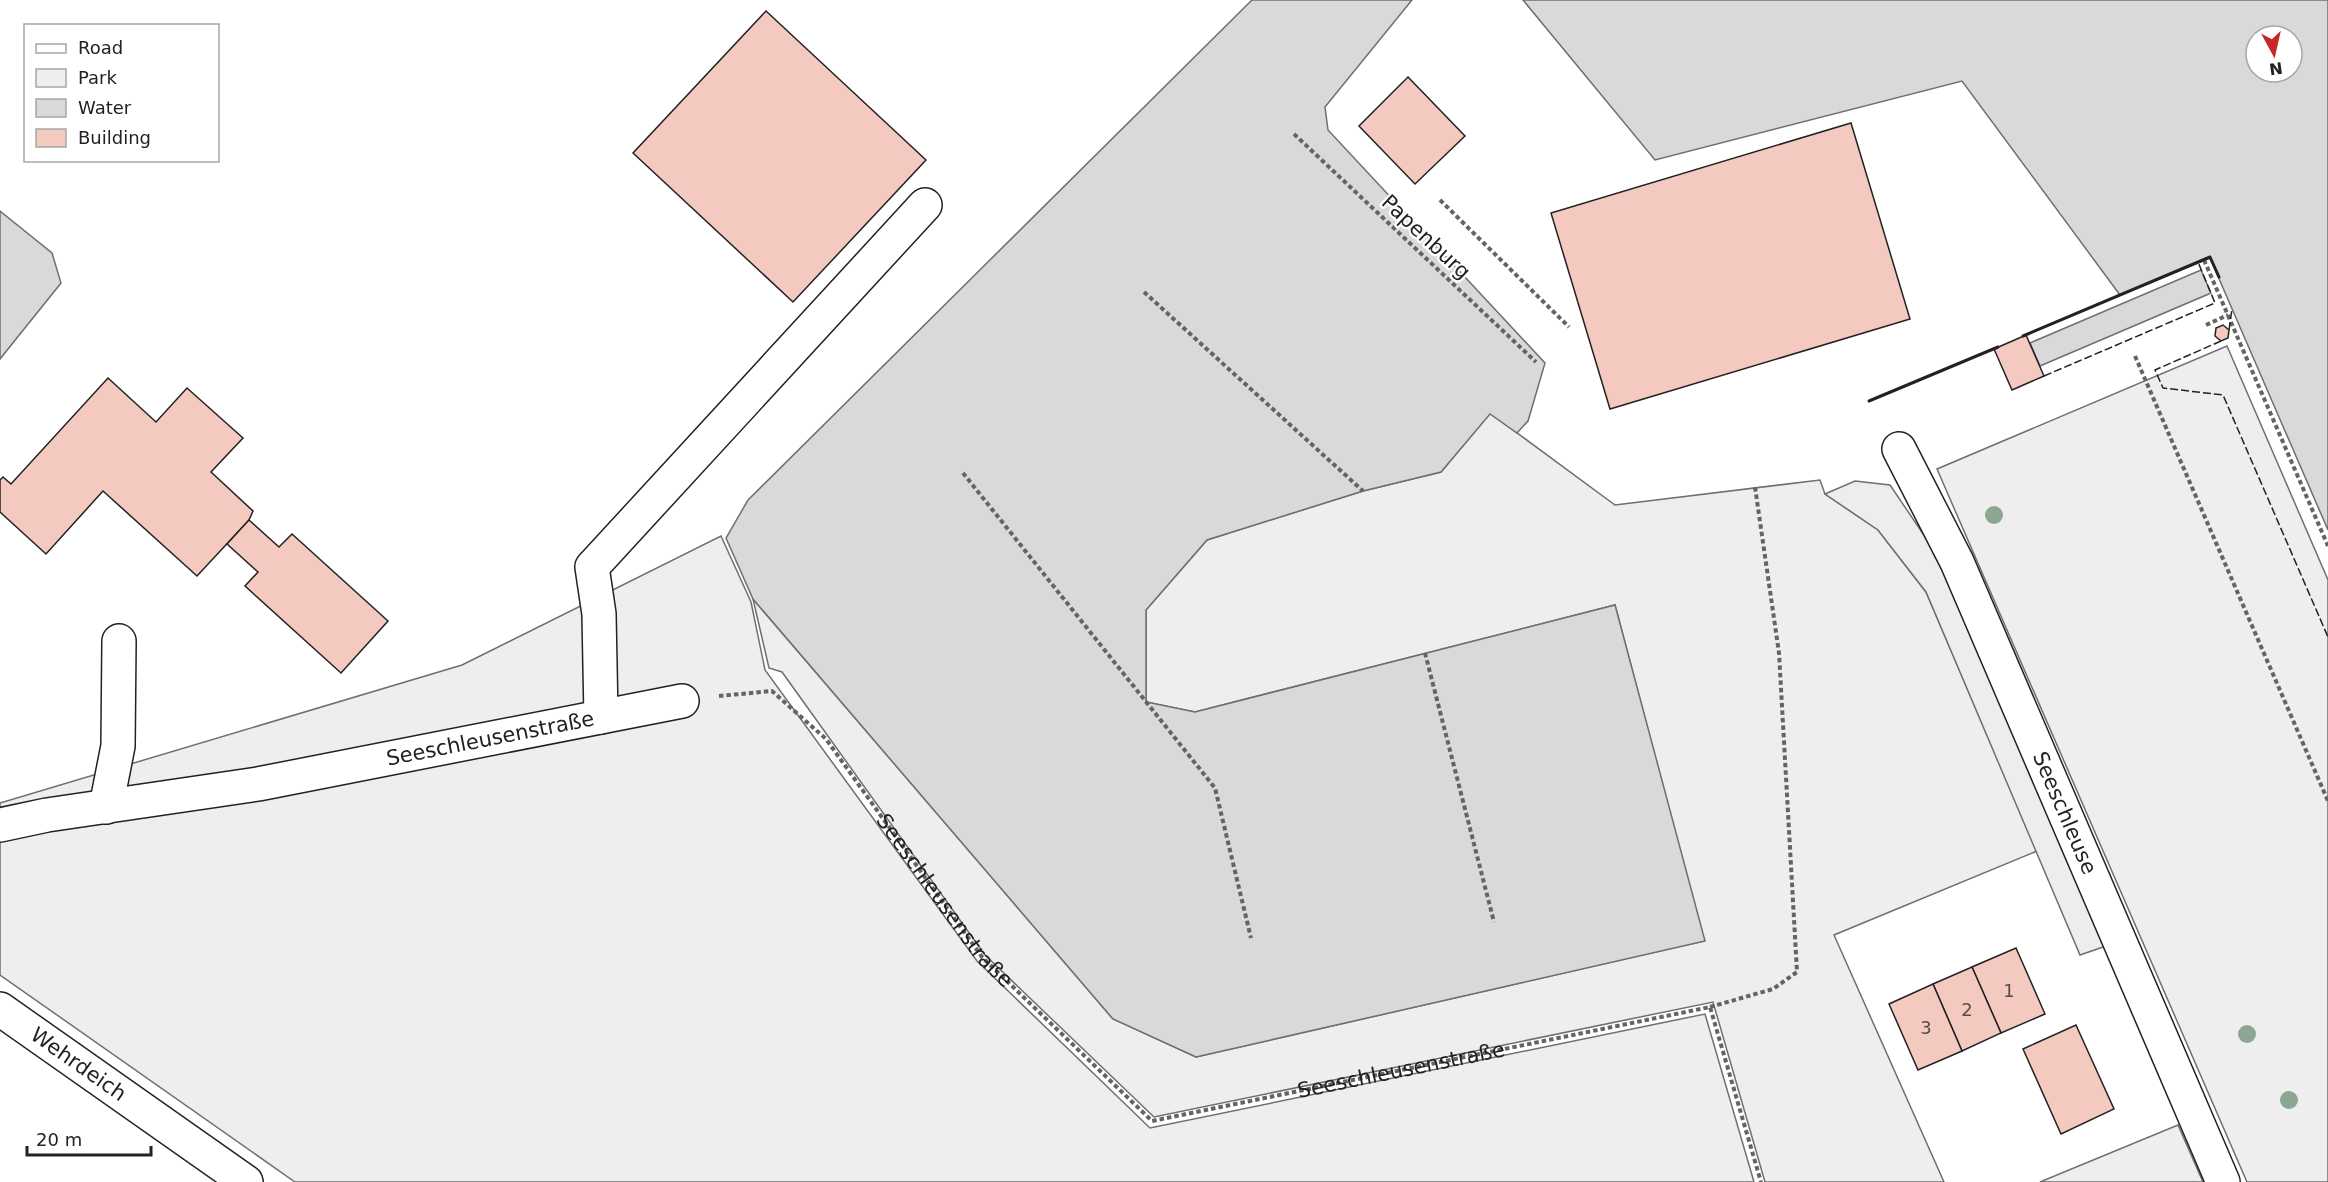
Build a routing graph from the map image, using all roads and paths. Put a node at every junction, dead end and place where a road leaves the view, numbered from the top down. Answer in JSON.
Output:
{"nodes":[{"id":1,"x":1294,"y":134,"type":"dead end"},
{"id":2,"x":1440,"y":200,"type":"dead end"},
{"id":3,"x":925,"y":205,"type":"dead end"},
{"id":4,"x":2204,"y":260,"type":"dead end"},
{"id":5,"x":1144,"y":292,"type":"dead end"},
{"id":6,"x":2228,"y":315,"type":"junction"},
{"id":7,"x":2206,"y":326,"type":"dead end"},
{"id":8,"x":1569,"y":327,"type":"dead end"},
{"id":9,"x":2135,"y":356,"type":"dead end"},
{"id":10,"x":1536,"y":363,"type":"dead end"},
{"id":11,"x":1899,"y":449,"type":"dead end"},
{"id":12,"x":963,"y":473,"type":"dead end"},
{"id":13,"x":1755,"y":487,"type":"dead end"},
{"id":14,"x":1364,"y":491,"type":"dead end"},
{"id":15,"x":2328,"y":546,"type":"edge"},
{"id":16,"x":119,"y":641,"type":"dead end"},
{"id":17,"x":1425,"y":653,"type":"dead end"},
{"id":18,"x":682,"y":701,"type":"joint"},
{"id":19,"x":601,"y":717,"type":"junction"},
{"id":20,"x":2328,"y":801,"type":"edge"},
{"id":21,"x":106,"y":807,"type":"junction"},
{"id":22,"x":0,"y":825,"type":"edge"},
{"id":23,"x":1494,"y":922,"type":"dead end"},
{"id":24,"x":1251,"y":938,"type":"dead end"},
{"id":25,"x":1710,"y":1007,"type":"junction"},
{"id":26,"x":0,"y":1009,"type":"edge"},
{"id":27,"x":246,"y":1182,"type":"edge"},
{"id":28,"x":1761,"y":1182,"type":"edge"},
{"id":29,"x":2223,"y":1182,"type":"edge"}],
"edges":[{"from":1,"to":10,"type":"path","name":"Papenburg"},
{"from":2,"to":8,"type":"path"},
{"from":3,"to":19,"type":"street"},
{"from":4,"to":6,"type":"path"},
{"from":5,"to":14,"type":"path"},
{"from":6,"to":7,"type":"path"},
{"from":6,"to":15,"type":"path"},
{"from":9,"to":20,"type":"path"},
{"from":11,"to":29,"type":"street","name":"Seeschleuse"},
{"from":12,"to":24,"type":"path"},
{"from":13,"to":25,"type":"path"},
{"from":16,"to":21,"type":"street"},
{"from":17,"to":23,"type":"path"},
{"from":18,"to":19,"type":"street","name":"Seeschleusenstraße"},
{"from":18,"to":25,"type":"path","name":"Seeschleusenstraße"},
{"from":19,"to":21,"type":"street","name":"Seeschleusenstraße"},
{"from":21,"to":22,"type":"street","name":"Seeschleusenstraße"},
{"from":25,"to":28,"type":"path"},
{"from":26,"to":27,"type":"street","name":"Wehrdeich"}]}
